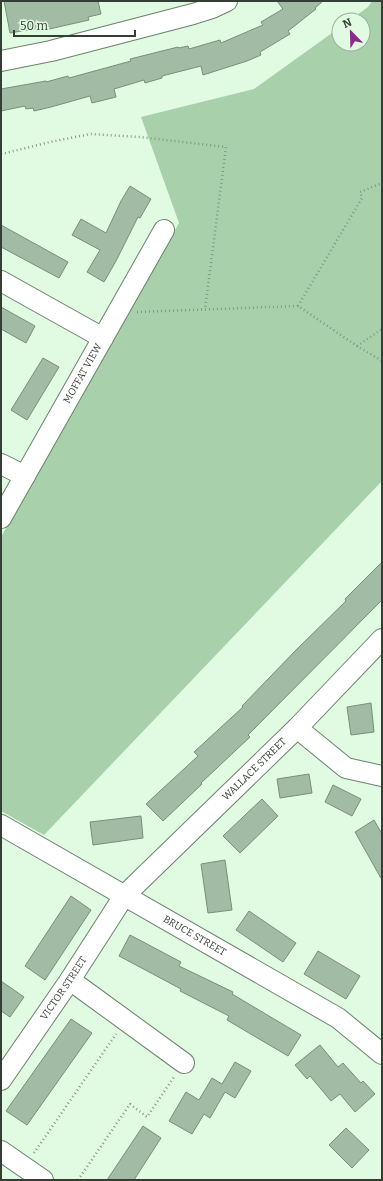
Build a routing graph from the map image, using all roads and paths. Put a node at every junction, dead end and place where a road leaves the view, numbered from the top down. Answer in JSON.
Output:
{"nodes":[{"id":1,"x":227,"y":1,"type":"edge"},
{"id":2,"x":1,"y":61,"type":"edge"},
{"id":3,"x":1,"y":154,"type":"edge"},
{"id":4,"x":382,"y":183,"type":"edge"},
{"id":5,"x":164,"y":230,"type":"dead end"},
{"id":6,"x":1,"y":281,"type":"edge"},
{"id":7,"x":298,"y":306,"type":"junction"},
{"id":8,"x":205,"y":309,"type":"junction"},
{"id":9,"x":117,"y":313,"type":"junction"},
{"id":10,"x":382,"y":329,"type":"edge"},
{"id":11,"x":103,"y":338,"type":"junction"},
{"id":12,"x":357,"y":346,"type":"junction"},
{"id":13,"x":382,"y":361,"type":"edge"},
{"id":14,"x":1,"y":464,"type":"edge"},
{"id":15,"x":25,"y":476,"type":"junction"},
{"id":16,"x":1,"y":518,"type":"edge"},
{"id":17,"x":382,"y":639,"type":"edge"},
{"id":18,"x":297,"y":728,"type":"junction"},
{"id":19,"x":381,"y":777,"type":"edge"},
{"id":20,"x":1,"y":825,"type":"edge"},
{"id":21,"x":124,"y":896,"type":"junction"},
{"id":22,"x":70,"y":980,"type":"junction"},
{"id":23,"x":125,"y":1020,"type":"junction"},
{"id":24,"x":382,"y":1054,"type":"edge"},
{"id":25,"x":184,"y":1063,"type":"joint"},
{"id":26,"x":1,"y":1080,"type":"edge"},
{"id":27,"x":1,"y":1151,"type":"edge"},
{"id":28,"x":24,"y":1167,"type":"junction"},
{"id":29,"x":43,"y":1180,"type":"edge"},
{"id":30,"x":78,"y":1180,"type":"edge"}],
"edges":[{"from":1,"to":2,"type":"street"},
{"from":3,"to":8,"type":"path"},
{"from":4,"to":7,"type":"path"},
{"from":5,"to":9,"type":"street","name":"MOFFAT VIEW"},
{"from":6,"to":11,"type":"street"},
{"from":7,"to":8,"type":"path"},
{"from":7,"to":12,"type":"path"},
{"from":8,"to":9,"type":"path"},
{"from":9,"to":11,"type":"street","name":"MOFFAT VIEW"},
{"from":10,"to":12,"type":"path"},
{"from":11,"to":15,"type":"street","name":"MOFFAT VIEW"},
{"from":12,"to":13,"type":"path"},
{"from":14,"to":15,"type":"street"},
{"from":15,"to":16,"type":"street","name":"MOFFAT VIEW"},
{"from":17,"to":18,"type":"street","name":"WALLACE STREET"},
{"from":18,"to":19,"type":"street"},
{"from":18,"to":21,"type":"street","name":"WALLACE STREET"},
{"from":20,"to":21,"type":"street","name":"BRUCE STREET"},
{"from":21,"to":22,"type":"street","name":"VICTOR STREET"},
{"from":21,"to":24,"type":"street","name":"BRUCE STREET"},
{"from":22,"to":23,"type":"street"},
{"from":22,"to":26,"type":"street","name":"VICTOR STREET"},
{"from":23,"to":25,"type":"street"},
{"from":23,"to":28,"type":"path"},
{"from":25,"to":30,"type":"path"},
{"from":27,"to":28,"type":"street"},
{"from":28,"to":29,"type":"street"}]}
